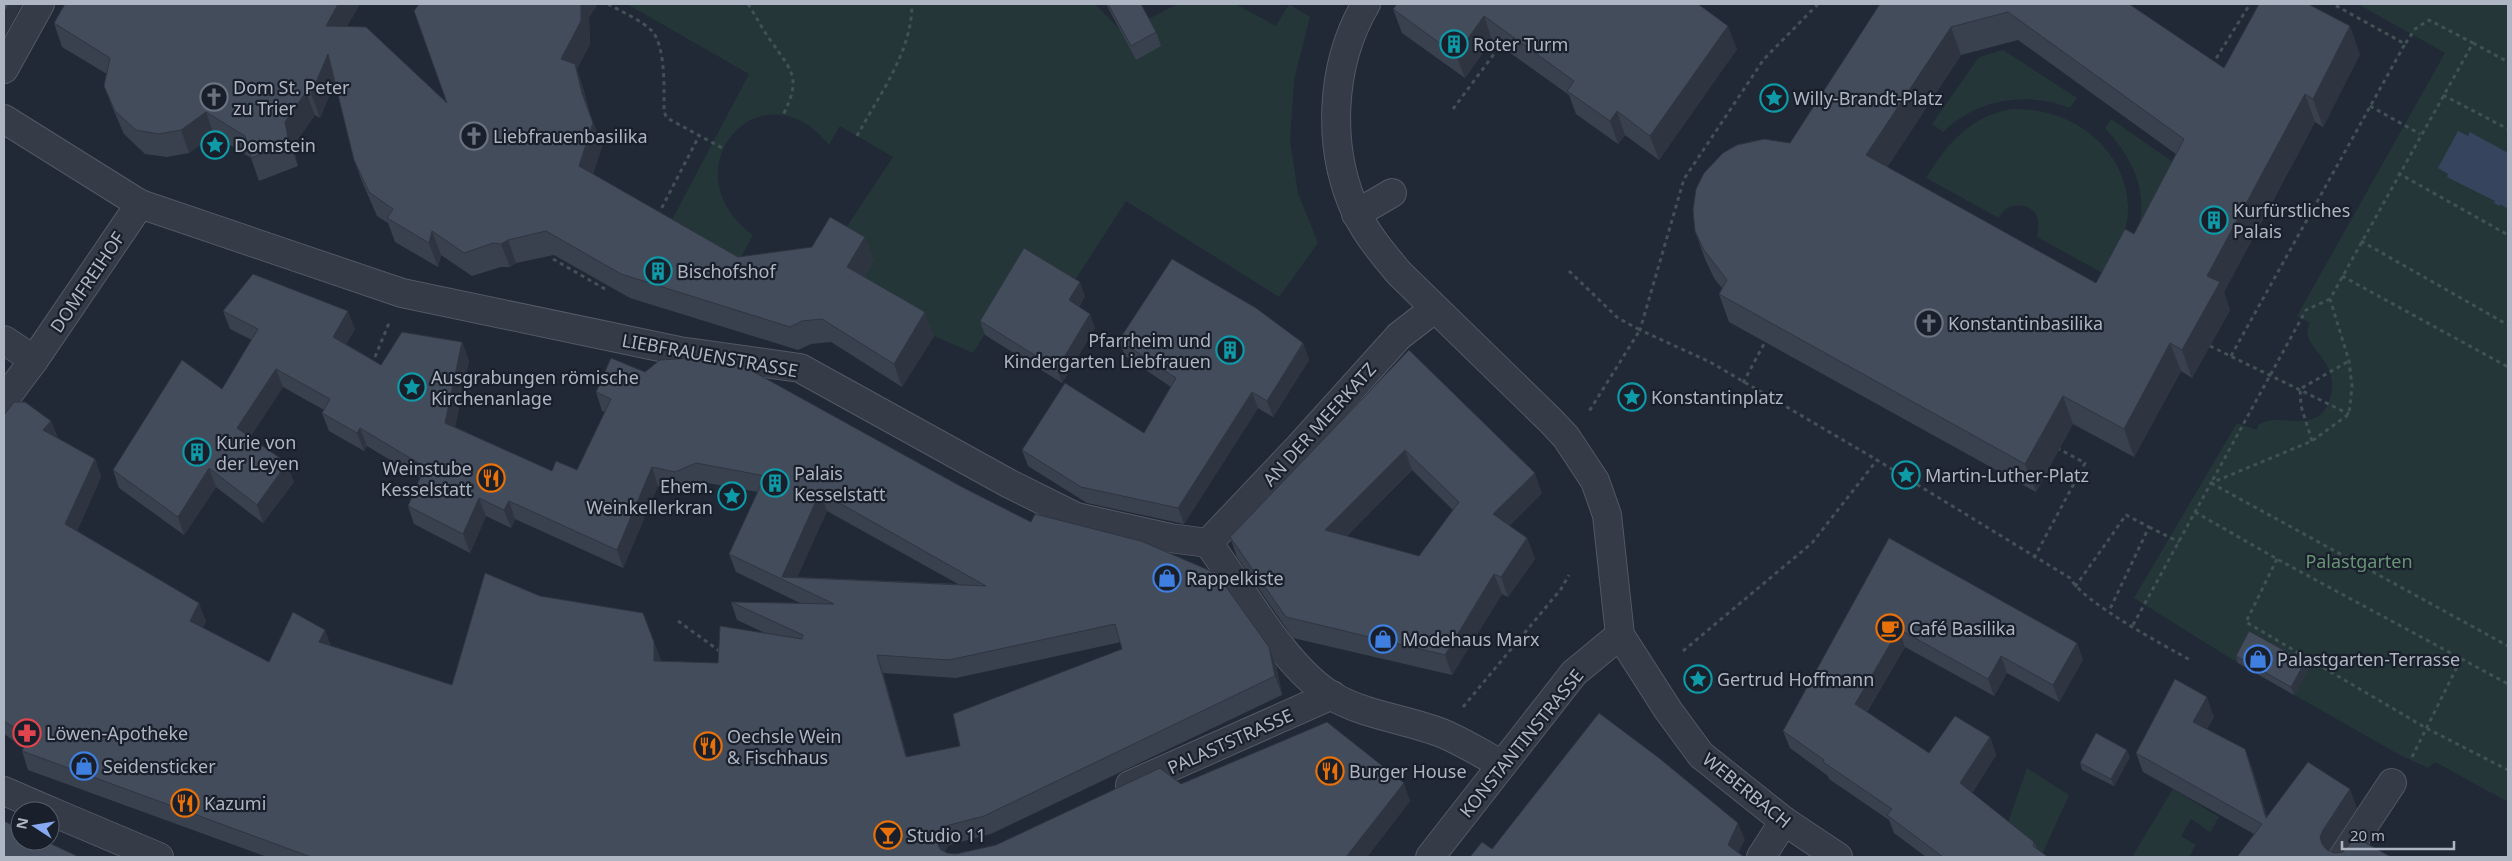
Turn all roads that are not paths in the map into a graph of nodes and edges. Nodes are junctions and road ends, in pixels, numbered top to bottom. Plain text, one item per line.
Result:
1 (40, 4) edge
2 (1366, 4) edge
3 (4, 69) edge
4 (4, 119) edge
5 (1392, 193) dead end
6 (140, 204) junction
7 (1356, 214) junction
8 (1434, 309) junction
9 (4, 340) edge
10 (34, 360) junction
11 (4, 400) edge
12 (1208, 543) junction
13 (1620, 636) junction
14 (1332, 695) junction
15 (1501, 764) junction
16 (2392, 783) dead end
17 (4, 791) edge
18 (1110, 794) edge
19 (27, 801) edge
20 (60, 815) edge
21 (1784, 821) junction
22 (159, 857) edge
23 (1430, 857) edge
24 (1761, 857) edge
25 (1838, 857) edge
26 (2343, 857) edge

1 - 3 street
2 - 7 street
4 - 6 street
5 - 7 street
6 - 10 street, DOMFREIHOF
6 - 12 street, LIEBFRAUENSTRASSE
7 - 8 street
8 - 12 street, AN DER MEERKATZ
8 - 13 street
9 - 10 street
10 - 11 street, DOMFREIHOF
12 - 14 street
13 - 15 street, KONSTANTINSTRASSE
13 - 21 street, WEBERBACH
14 - 15 street
14 - 18 street, PALASTSTRASSE
15 - 23 street, KONSTANTINSTRASSE
16 - 26 street
17 - 19 street
20 - 22 street
21 - 24 street
21 - 25 street, WEBERBACH

